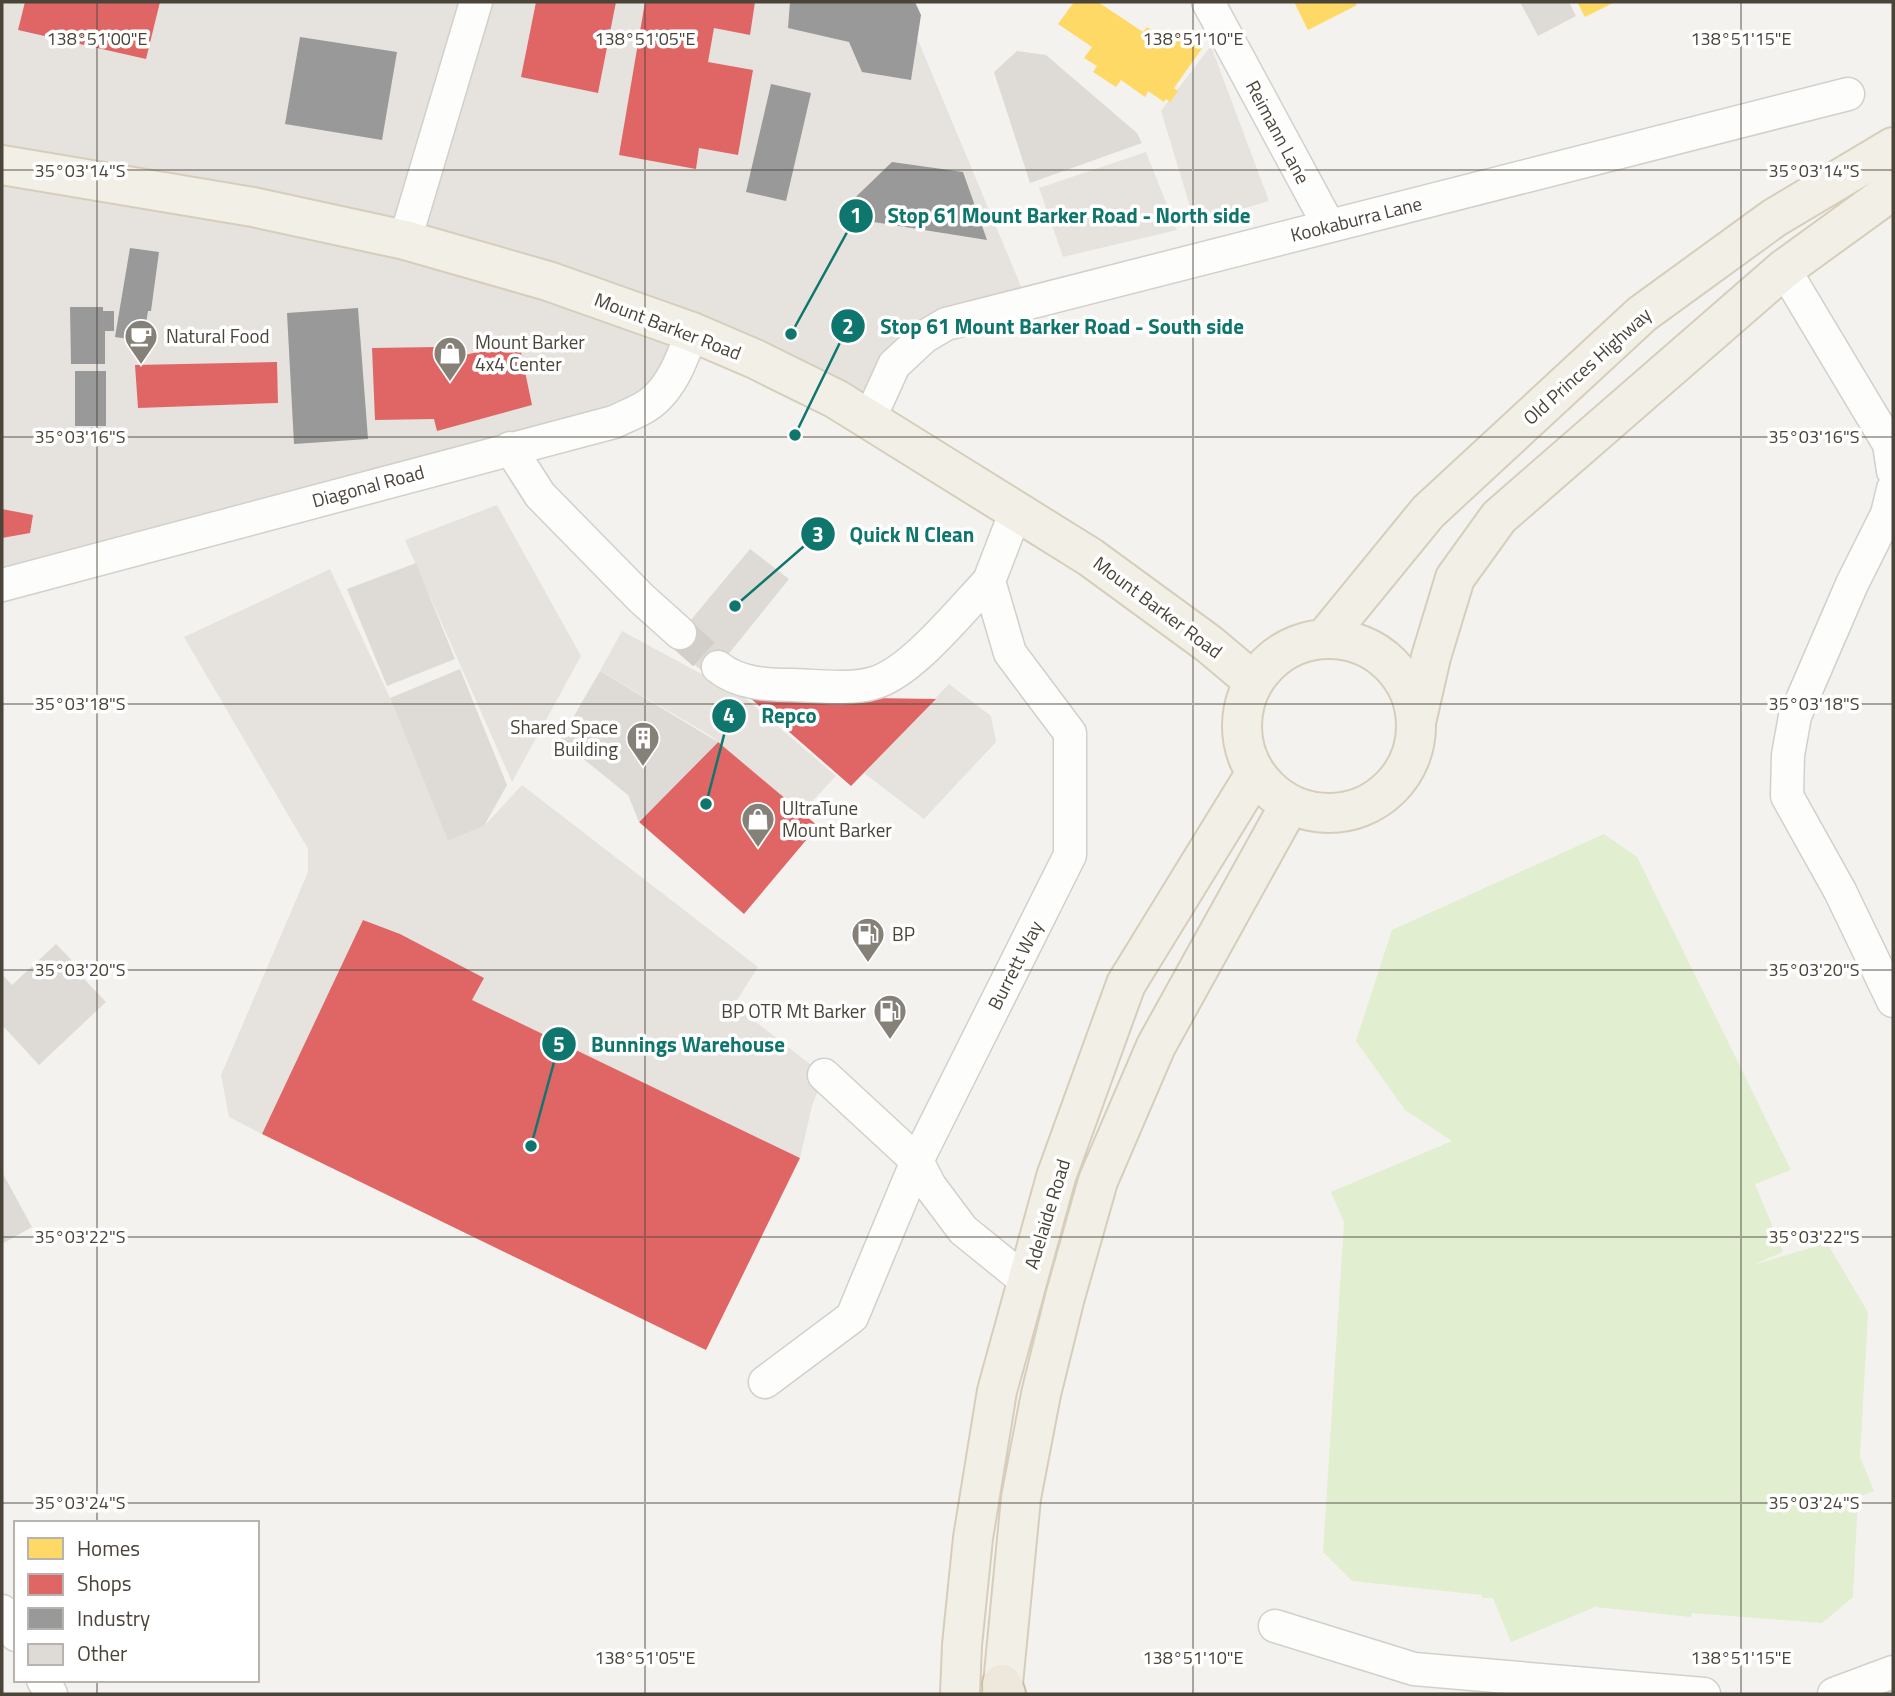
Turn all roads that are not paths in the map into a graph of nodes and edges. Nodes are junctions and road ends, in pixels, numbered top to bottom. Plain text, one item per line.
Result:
1 (476, 2) edge
2 (1208, 2) edge
3 (1847, 94) dead end
4 (1893, 147) edge
5 (2, 165) edge
6 (1893, 190) edge
7 (1329, 226) junction
8 (405, 240) junction
9 (1784, 269) junction
10 (692, 332) junction
11 (869, 420) junction
12 (510, 448) junction
13 (1893, 471) edge
14 (1893, 489) edge
15 (1016, 511) junction
16 (989, 581) junction
17 (2, 585) edge
18 (680, 633) tunnel mouth
19 (1325, 638) junction
20 (718, 667) tunnel mouth
21 (1253, 681) junction
22 (1417, 718) junction
23 (1255, 774) junction
24 (1290, 804) junction
25 (1893, 1001) edge
26 (824, 1074) dead end
27 (917, 1161) junction
28 (1027, 1281) junction
29 (765, 1382) dead end
30 (2, 1611) edge
31 (1275, 1626) dead end
32 (14, 1632) edge
33 (1893, 1672) edge
34 (1003, 1691) edge
35 (960, 1694) edge
36 (1704, 1694) edge
37 (1834, 1694) edge

1 - 8 street
2 - 7 street, Reimann Lane
3 - 7 street, Kookaburra Lane
4 - 19 main road, Old Princes Highway
5 - 8 main road, Mount Barker Road
6 - 9 main road
7 - 11 street, Kookaburra Lane
8 - 10 main road, Mount Barker Road
9 - 13 street
9 - 22 main road
10 - 11 main road, Mount Barker Road
10 - 12 street, Diagonal Road
11 - 15 main road, Mount Barker Road
12 - 17 street, Diagonal Road
12 - 18 street
14 - 25 street
15 - 16 street
15 - 21 main road, Mount Barker Road
16 - 20 street
16 - 27 street, Burrett Way
19 - 21 main road
19 - 22 main road
21 - 23 main road
22 - 24 main road
23 - 24 main road
23 - 28 main road, Adelaide Road
24 - 34 main road, Adelaide Road
26 - 27 street
27 - 28 street
27 - 29 street, Burrett Way
28 - 35 main road, Adelaide Road
30 - 32 street
31 - 36 street
33 - 37 street

